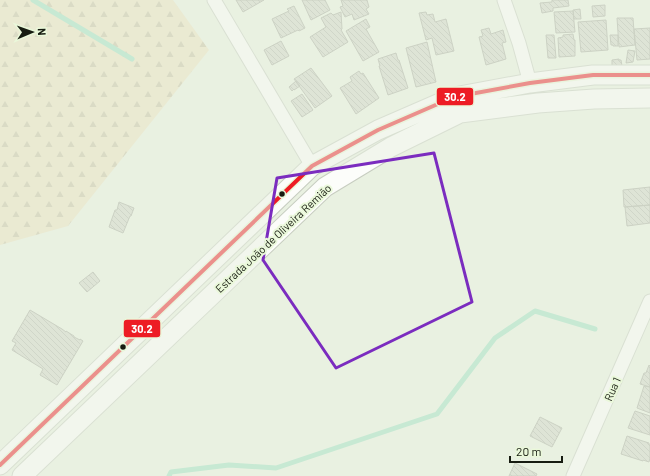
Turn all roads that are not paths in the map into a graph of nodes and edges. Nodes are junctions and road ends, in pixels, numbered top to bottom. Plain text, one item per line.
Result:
1 (214, 0) edge
2 (504, 0) edge
3 (650, 75) edge
4 (530, 83) junction
5 (650, 98) edge
6 (312, 166) junction
7 (650, 301) edge
8 (0, 465) edge
9 (22, 476) edge
10 (573, 476) edge

1 - 6 street
2 - 4 street
3 - 4 main road
4 - 6 main road
5 - 9 main road, Estrada João de Oliveira Remião
6 - 8 main road
7 - 10 street, Rua 1

